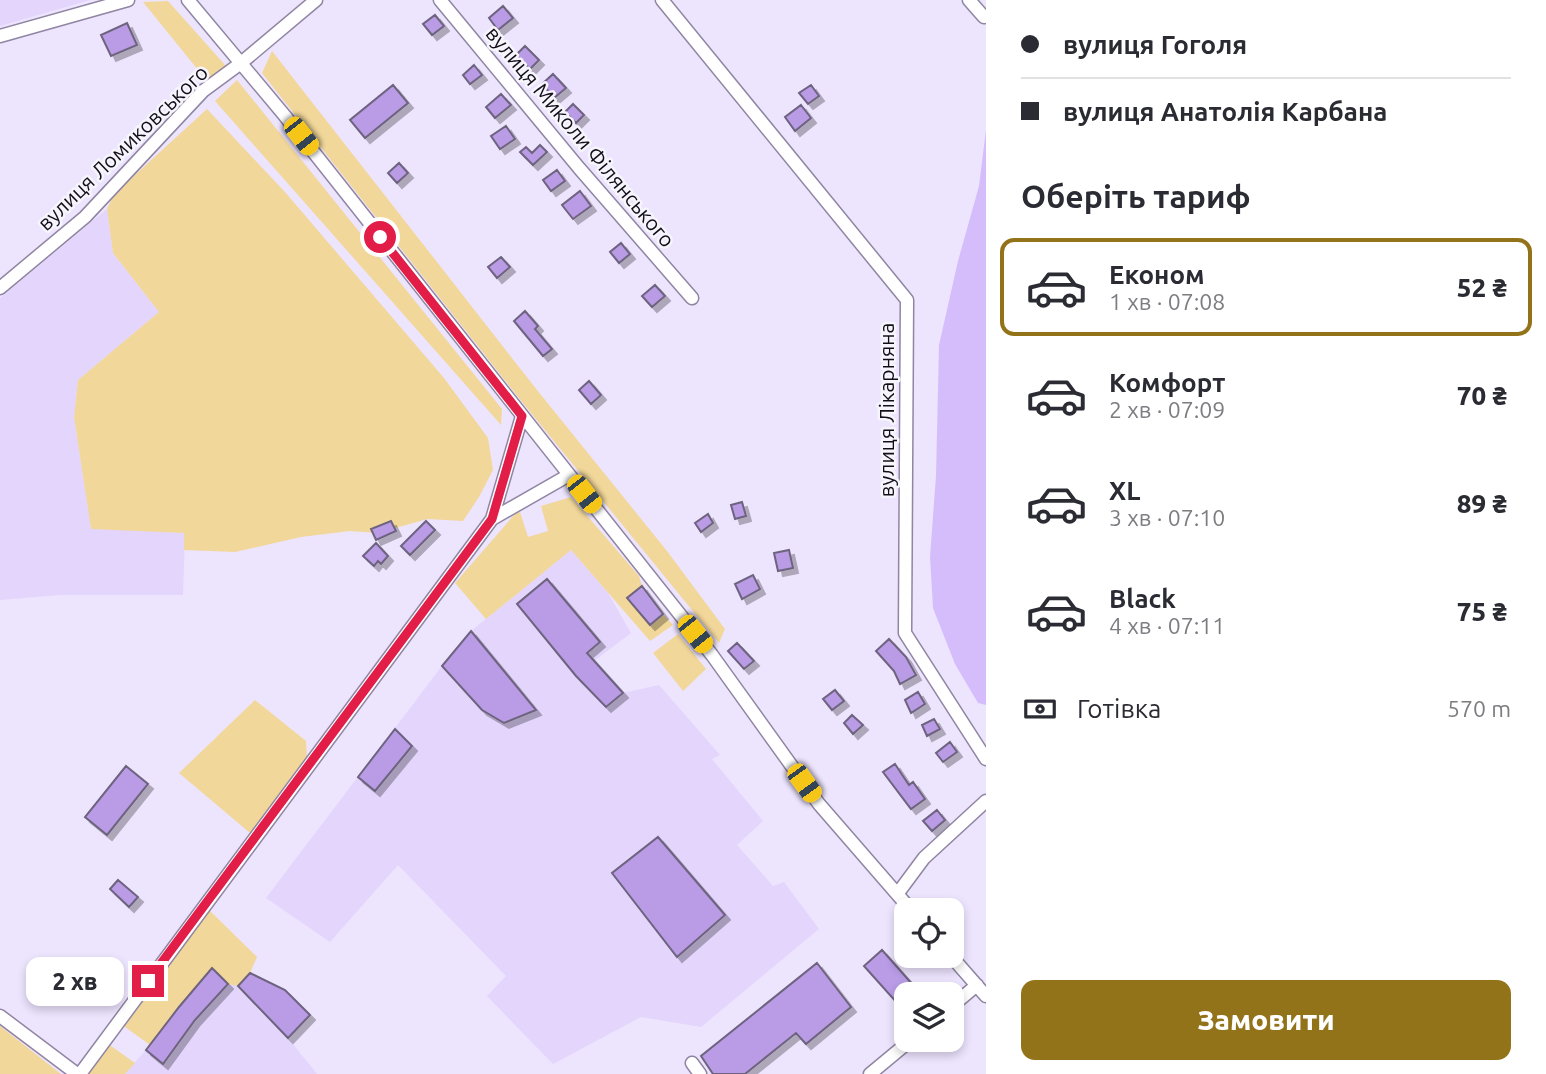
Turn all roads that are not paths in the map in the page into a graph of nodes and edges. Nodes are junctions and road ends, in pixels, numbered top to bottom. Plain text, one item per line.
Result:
1 (128, 0) edge
2 (188, 0) edge
3 (316, 0) edge
4 (440, 0) edge
5 (662, 0) edge
6 (969, 0) edge
7 (984, 17) dead end
8 (0, 36) edge
9 (241, 63) junction
10 (0, 288) edge
11 (691, 298) dead end
12 (522, 416) junction
13 (569, 475) junction
14 (492, 519) junction
15 (986, 759) edge
16 (986, 801) edge
17 (898, 893) junction
18 (902, 898) edge
19 (962, 968) edge
20 (977, 985) junction
21 (964, 996) edge
22 (986, 996) edge
23 (0, 1016) edge
24 (897, 1052) edge
25 (692, 1063) dead end
26 (79, 1074) edge
27 (700, 1074) edge
28 (870, 1074) edge

1 - 8 street
2 - 9 street
3 - 9 street, вулиця Ломиковського
4 - 11 street, вулиця Миколи Філянського
5 - 15 street, вулиця Лікарняна
6 - 7 street
9 - 10 street, вулиця Ломиковського
9 - 12 street
12 - 13 street
12 - 14 street
13 - 14 street
13 - 17 street
14 - 26 street
16 - 17 street
17 - 18 street
19 - 20 street
20 - 21 street
20 - 22 street
23 - 26 street
24 - 28 street
25 - 27 street

